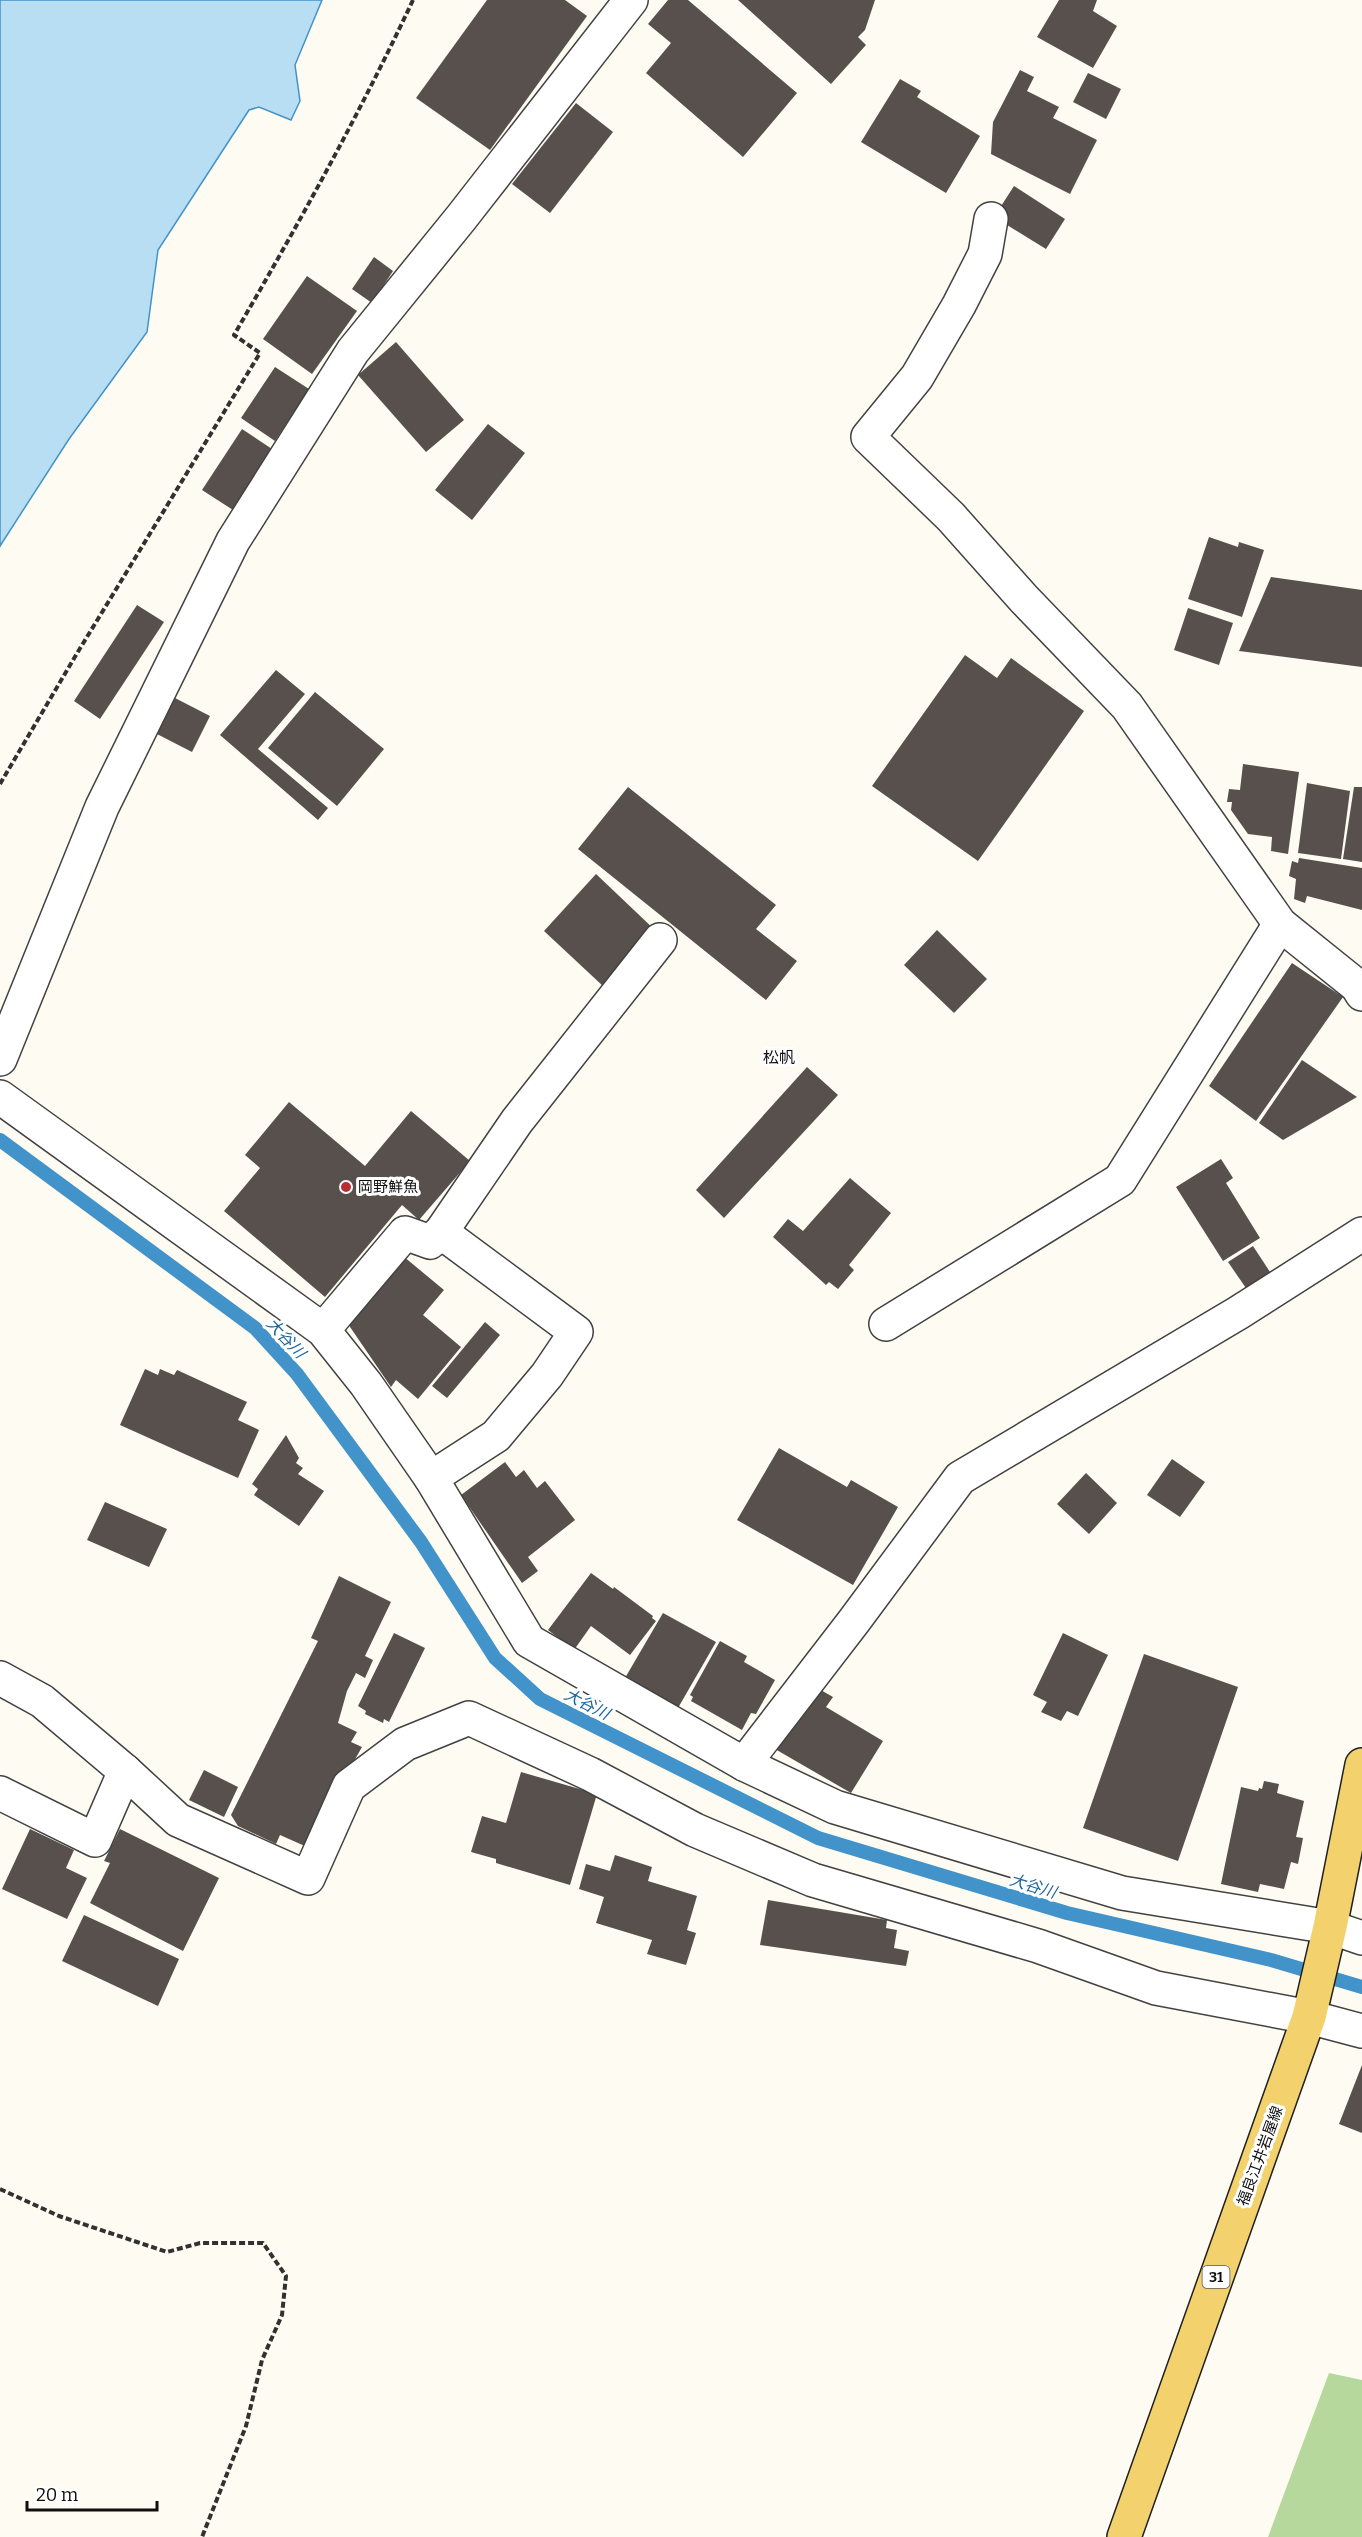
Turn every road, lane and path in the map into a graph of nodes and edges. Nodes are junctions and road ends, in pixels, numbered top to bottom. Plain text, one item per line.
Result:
1 (413, 0) edge
2 (631, 0) edge
3 (991, 219) dead end
4 (0, 784) edge
5 (1280, 924) junction
6 (660, 940) dead end
7 (1362, 994) edge
8 (0, 1059) edge
9 (0, 1097) edge
10 (441, 1232) junction
11 (1362, 1234) edge
12 (886, 1324) dead end
13 (323, 1330) junction
14 (430, 1478) junction
15 (0, 1678) edge
16 (744, 1764) junction
17 (1362, 1765) edge
18 (125, 1771) junction
19 (0, 1793) edge
20 (1330, 1927) junction
21 (1362, 1938) edge
22 (1309, 2017) junction
23 (1362, 2031) edge
24 (0, 2189) edge
25 (202, 2537) edge
26 (1124, 2537) edge

1 - 4 path
2 - 8 street
3 - 5 street
5 - 7 street
5 - 12 street
6 - 10 street
9 - 13 street
10 - 13 street
10 - 14 street
11 - 16 street
13 - 14 street
14 - 16 street
15 - 18 street
16 - 20 street
17 - 20 main road, 福良江井岩屋線 / 31
18 - 19 street
18 - 22 street
20 - 21 street
20 - 22 main road, 福良江井岩屋線 / 31
22 - 23 street
22 - 26 main road, 福良江井岩屋線 / 31
24 - 25 path

